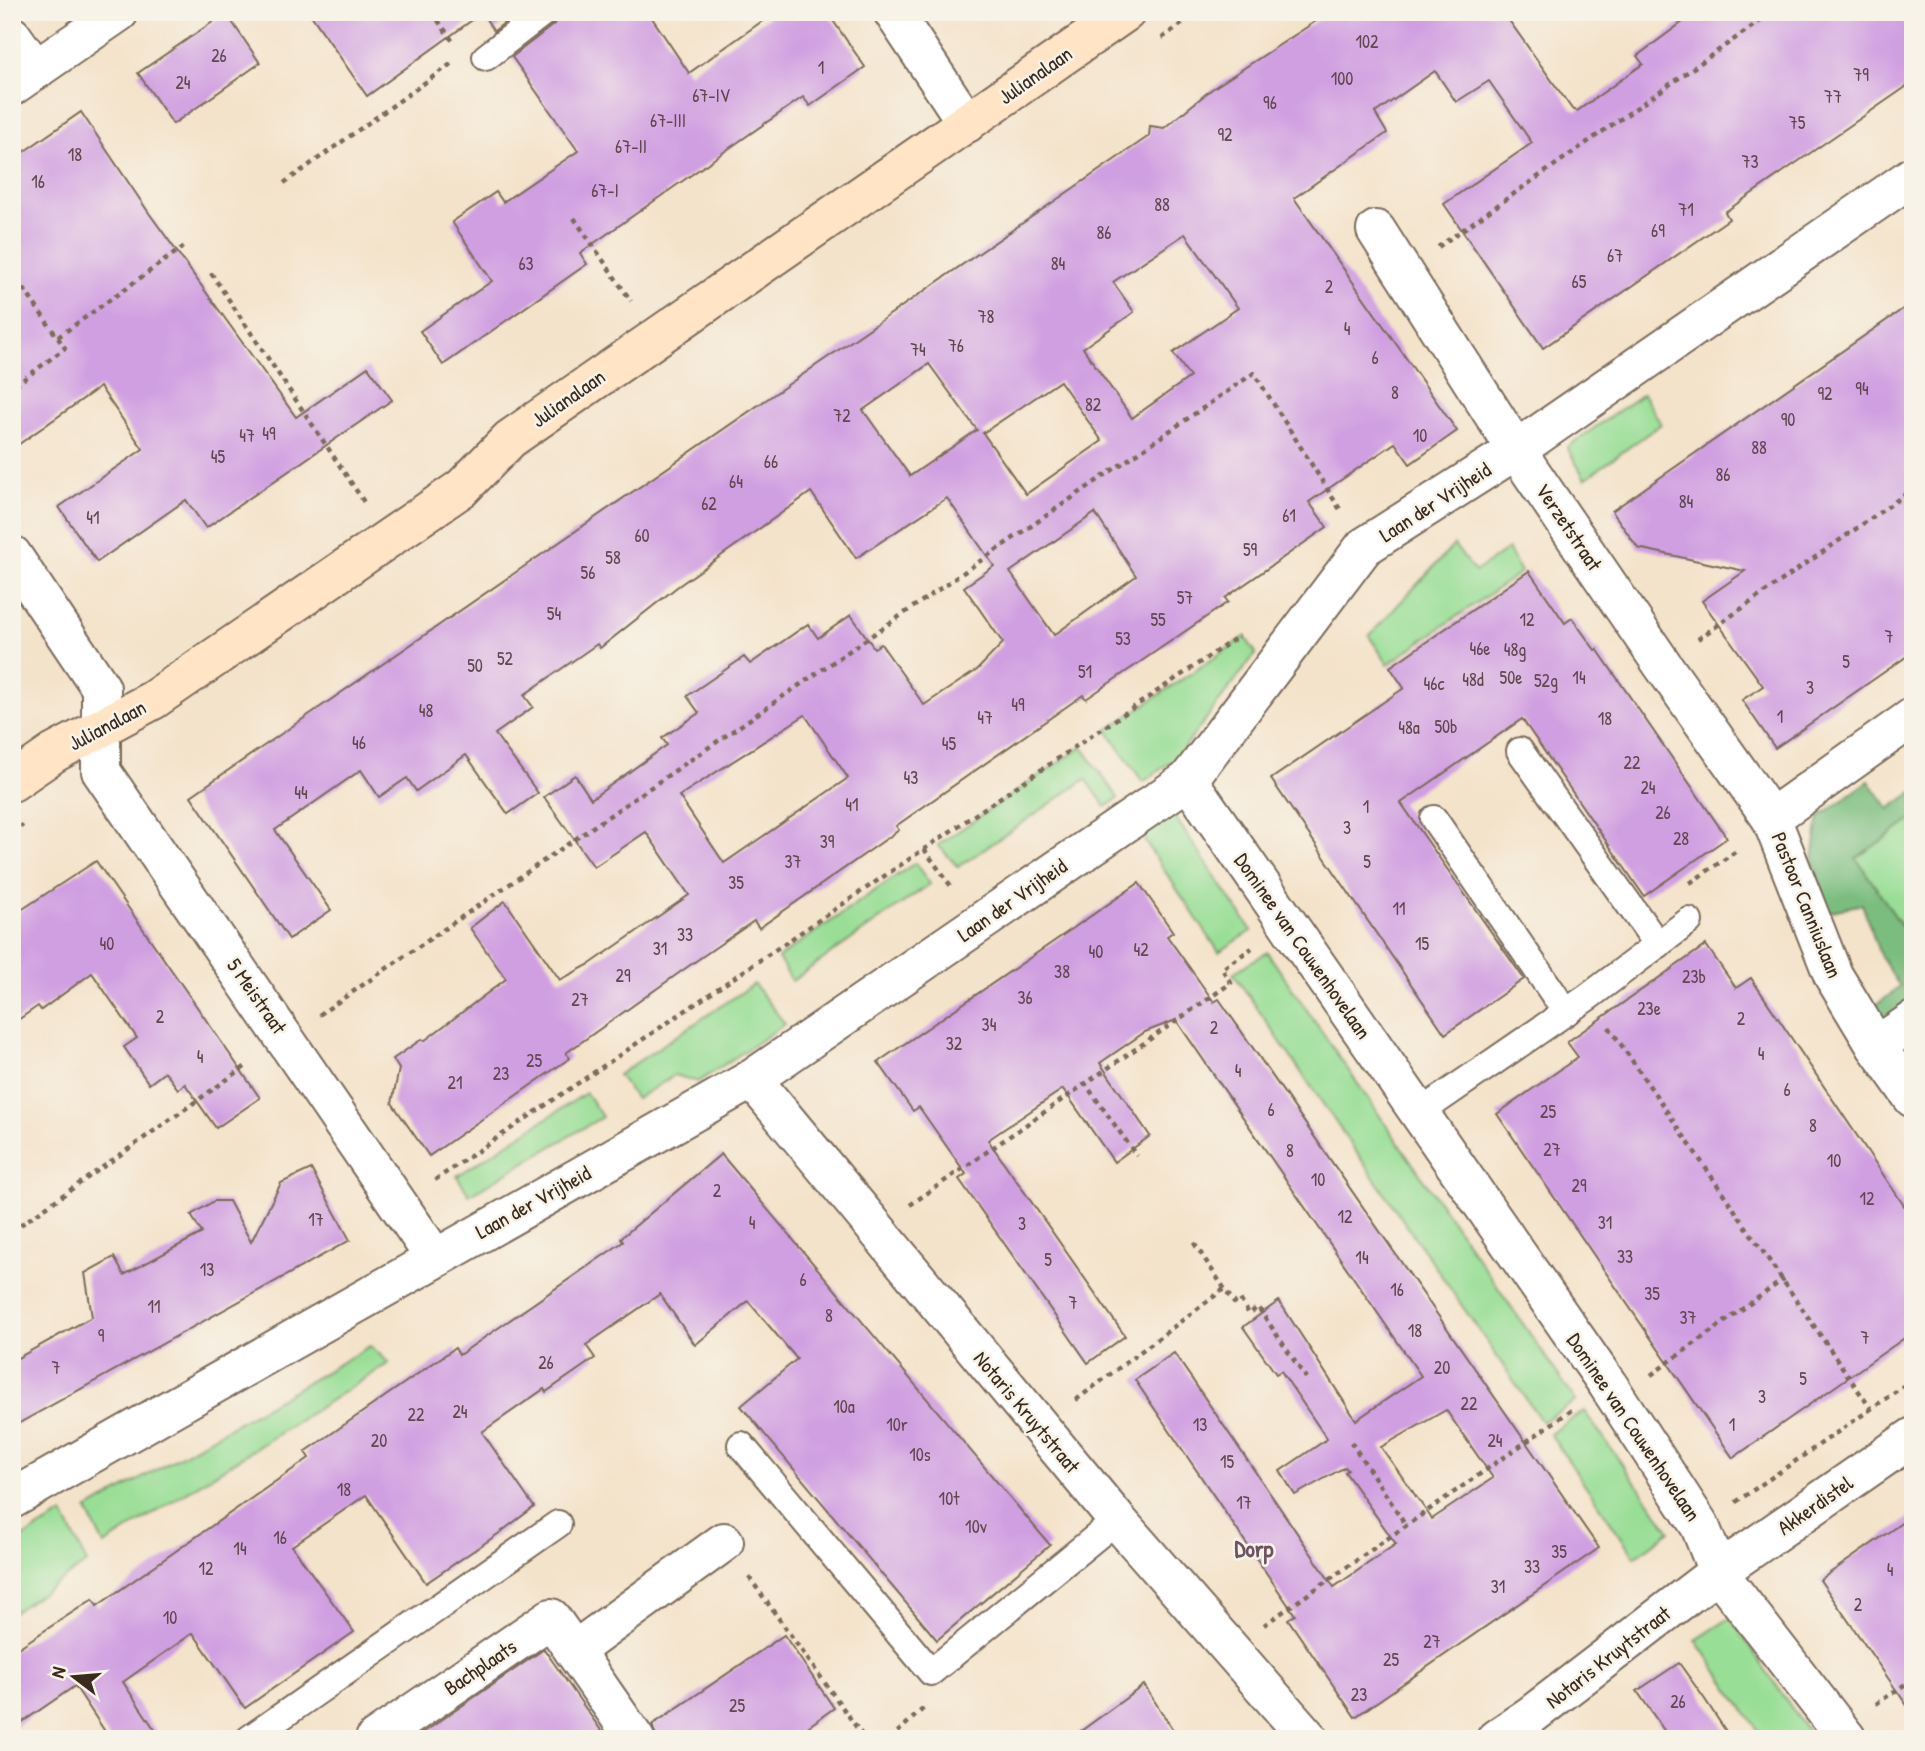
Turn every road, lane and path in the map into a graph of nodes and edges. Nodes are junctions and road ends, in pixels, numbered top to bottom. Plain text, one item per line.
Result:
1 (119, 12) edge
2 (432, 12) edge
3 (544, 12) edge
4 (893, 12) edge
5 (1126, 12) edge
6 (1773, 12) edge
7 (12, 36) edge
8 (455, 45) dead end
9 (474, 56) joint
10 (24, 78) edge
11 (967, 122) junction
12 (1913, 176) edge
13 (284, 183) dead end
14 (574, 218) dead end
15 (1376, 230) dead end
16 (186, 245) dead end
17 (12, 272) edge
18 (211, 272) dead end
19 (1403, 272) junction
20 (634, 306) dead end
21 (58, 337) junction
22 (12, 388) edge
23 (1516, 450) junction
24 (1913, 489) edge
25 (366, 505) dead end
26 (1364, 547) junction
27 (12, 555) edge
28 (1305, 624) junction
29 (1662, 664) junction
30 (1913, 717) edge
31 (101, 728) junction
32 (1520, 751) dead end
33 (1188, 780) junction
34 (12, 782) edge
35 (1771, 818) junction
36 (1434, 819) dead end
37 (1639, 918) junction
38 (1689, 921) dead end
39 (1286, 923) junction
40 (1658, 945) junction
41 (1588, 997) junction
42 (1566, 1012) junction
43 (1913, 1021) edge
44 (286, 1038) junction
45 (1876, 1046) junction
46 (752, 1079) junction
47 (1084, 1082) junction
48 (1913, 1098) edge
49 (1419, 1113) junction
50 (1137, 1156) dead end
51 (400, 1204) junction
52 (876, 1229) junction
53 (12, 1231) edge
54 (1194, 1243) dead end
55 (435, 1258) junction
56 (1784, 1279) junction
57 (1224, 1289) junction
58 (1306, 1378) dead end
59 (1913, 1380) edge
60 (1612, 1392) junction
61 (1871, 1409) junction
62 (1040, 1428) junction
63 (1913, 1437) edge
64 (1351, 1441) dead end
65 (741, 1445) dead end
66 (12, 1499) edge
67 (1117, 1520) junction
68 (558, 1524) dead end
69 (1406, 1525) junction
70 (1700, 1526) junction
71 (724, 1542) joint
72 (1718, 1572) junction
73 (1231, 1648) junction
74 (574, 1651) junction
75 (248, 1739) edge
76 (375, 1739) edge
77 (635, 1739) edge
78 (864, 1739) edge
79 (1309, 1739) edge
80 (1496, 1739) edge
81 (1847, 1739) edge

1 - 10 street
2 - 8 path
3 - 9 lane
4 - 11 street
5 - 11 street, Julianalaan
6 - 19 path
7 - 10 street
9 - 13 path
11 - 31 street, Julianalaan
12 - 23 street, Laan der Vrijheid
14 - 20 path
15 - 19 street, Verzetstraat
16 - 21 path
17 - 21 path
18 - 25 path
19 - 23 street, Verzetstraat
21 - 22 path
23 - 26 street, Laan der Vrijheid
23 - 29 street, Verzetstraat
24 - 29 path
26 - 28 street, Laan der Vrijheid
26 - 44 path
27 - 31 street, 5 Meistraat
28 - 33 street, Laan der Vrijheid
28 - 51 path
29 - 35 street, Verzetstraat
30 - 35 street
31 - 34 street, Julianalaan
31 - 44 street, 5 Meistraat
32 - 37 lane
33 - 39 street, Dominee van Couwenhovelaan
33 - 46 street, Laan der Vrijheid
35 - 37 path
35 - 45 street, Pastoor Canniuslaan
36 - 42 lane
37 - 40 lane
38 - 40 lane
39 - 47 path
39 - 49 street, Dominee van Couwenhovelaan
40 - 41 lane
41 - 42 lane
41 - 56 path
42 - 49 lane
43 - 45 street
44 - 51 street, 5 Meistraat
44 - 53 path
45 - 48 street, Pastoor Canniuslaan
46 - 52 street, Notaris Kruytstraat
46 - 55 street, Laan der Vrijheid
47 - 50 path
47 - 52 path
49 - 60 street, Dominee van Couwenhovelaan
51 - 55 street, 5 Meistraat
52 - 62 street, Notaris Kruytstraat
54 - 57 path
55 - 66 street, Laan der Vrijheid
56 - 60 path
56 - 61 path
57 - 58 path
57 - 62 path
59 - 61 path
60 - 69 path
60 - 70 street, Dominee van Couwenhovelaan
61 - 70 path
62 - 67 street, Notaris Kruytstraat
63 - 72 street, Akkerdistel
64 - 69 path
65 - 67 lane
67 - 73 street, Notaris Kruytstraat
68 - 75 lane
69 - 73 path
70 - 72 street, Dominee van Couwenhovelaan
71 - 74 street
71 - 78 path
72 - 80 street, Notaris Kruytstraat
72 - 81 street, Dominee van Couwenhovelaan
73 - 79 street, Notaris Kruytstraat
74 - 76 street, Bachplaats
74 - 77 street, Bachplaats

